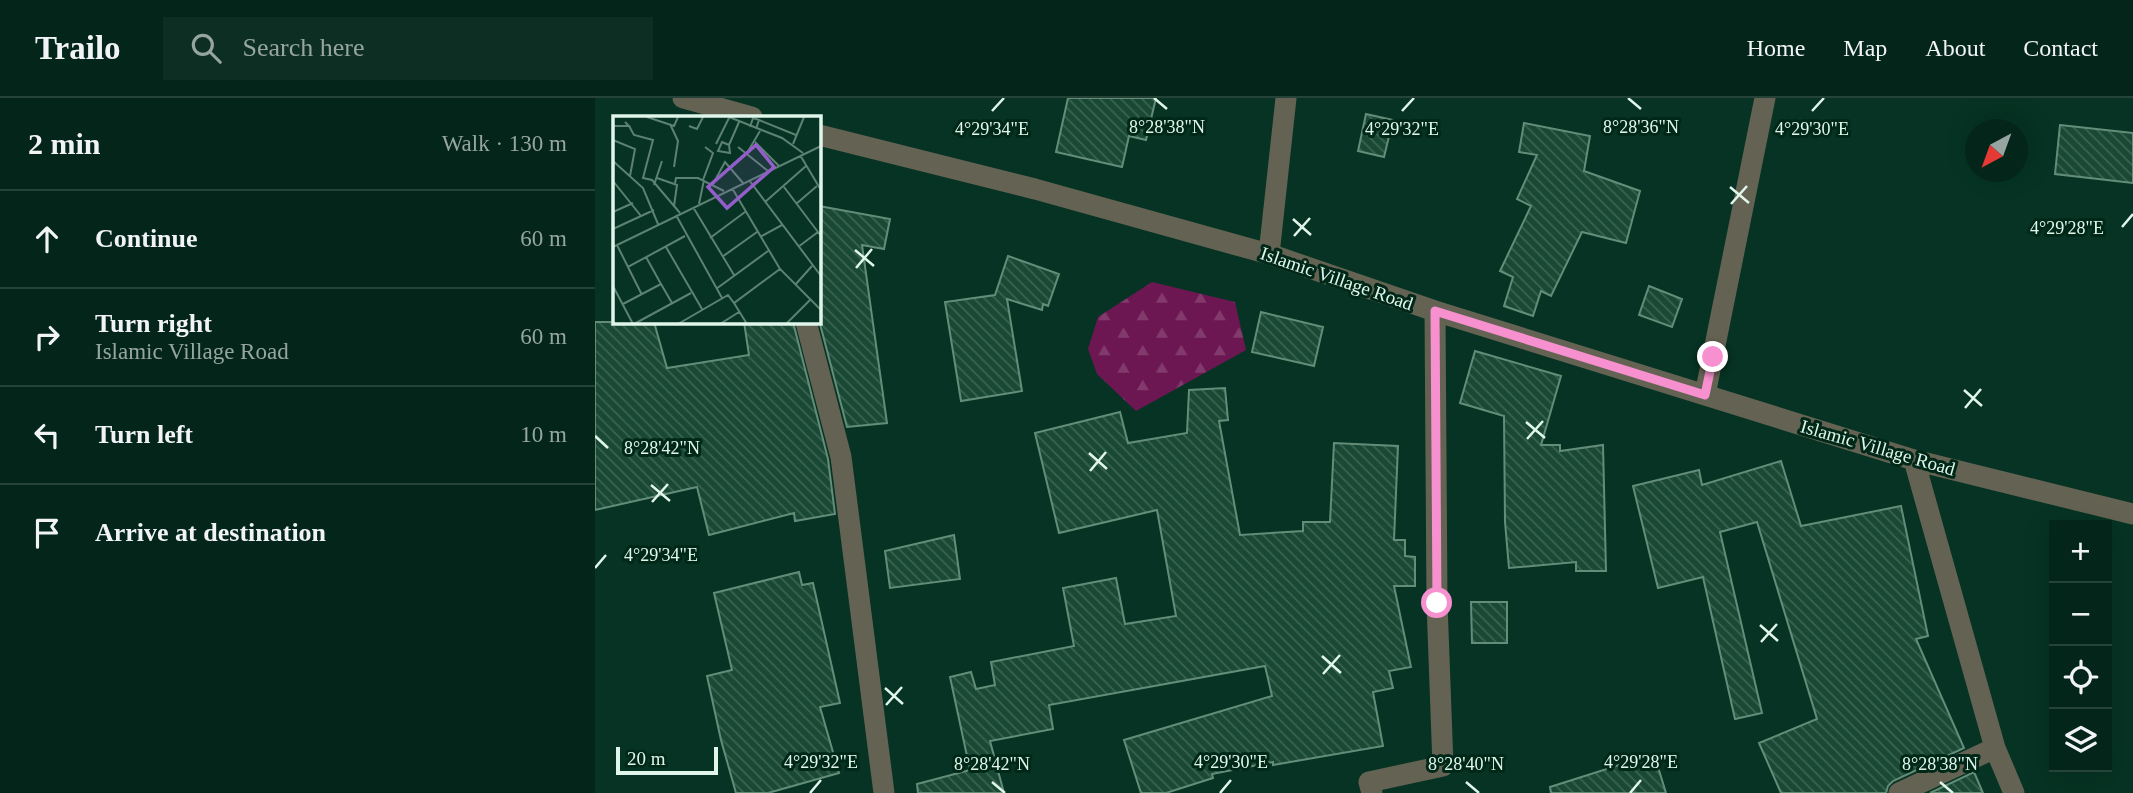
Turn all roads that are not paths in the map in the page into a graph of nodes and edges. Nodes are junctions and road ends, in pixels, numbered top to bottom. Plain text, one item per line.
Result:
1 (683, 98) edge
2 (1286, 98) edge
3 (1765, 98) edge
4 (748, 116) edge
5 (821, 136) edge
6 (1269, 254) junction
7 (1435, 311) junction
8 (807, 324) edge
9 (1705, 395) junction
10 (1914, 460) junction
11 (2133, 514) edge
12 (1995, 748) junction
13 (880, 792) edge
14 (1372, 793) edge
15 (1899, 793) edge
16 (2014, 793) edge

1 - 4 street
2 - 6 street
3 - 9 street
5 - 6 street, Islamic Village Road
6 - 7 street, Islamic Village Road
7 - 9 street, Islamic Village Road
7 - 14 street
8 - 13 street
9 - 10 street, Islamic Village Road
10 - 11 street, Islamic Village Road
10 - 12 street
12 - 15 street
12 - 16 street

